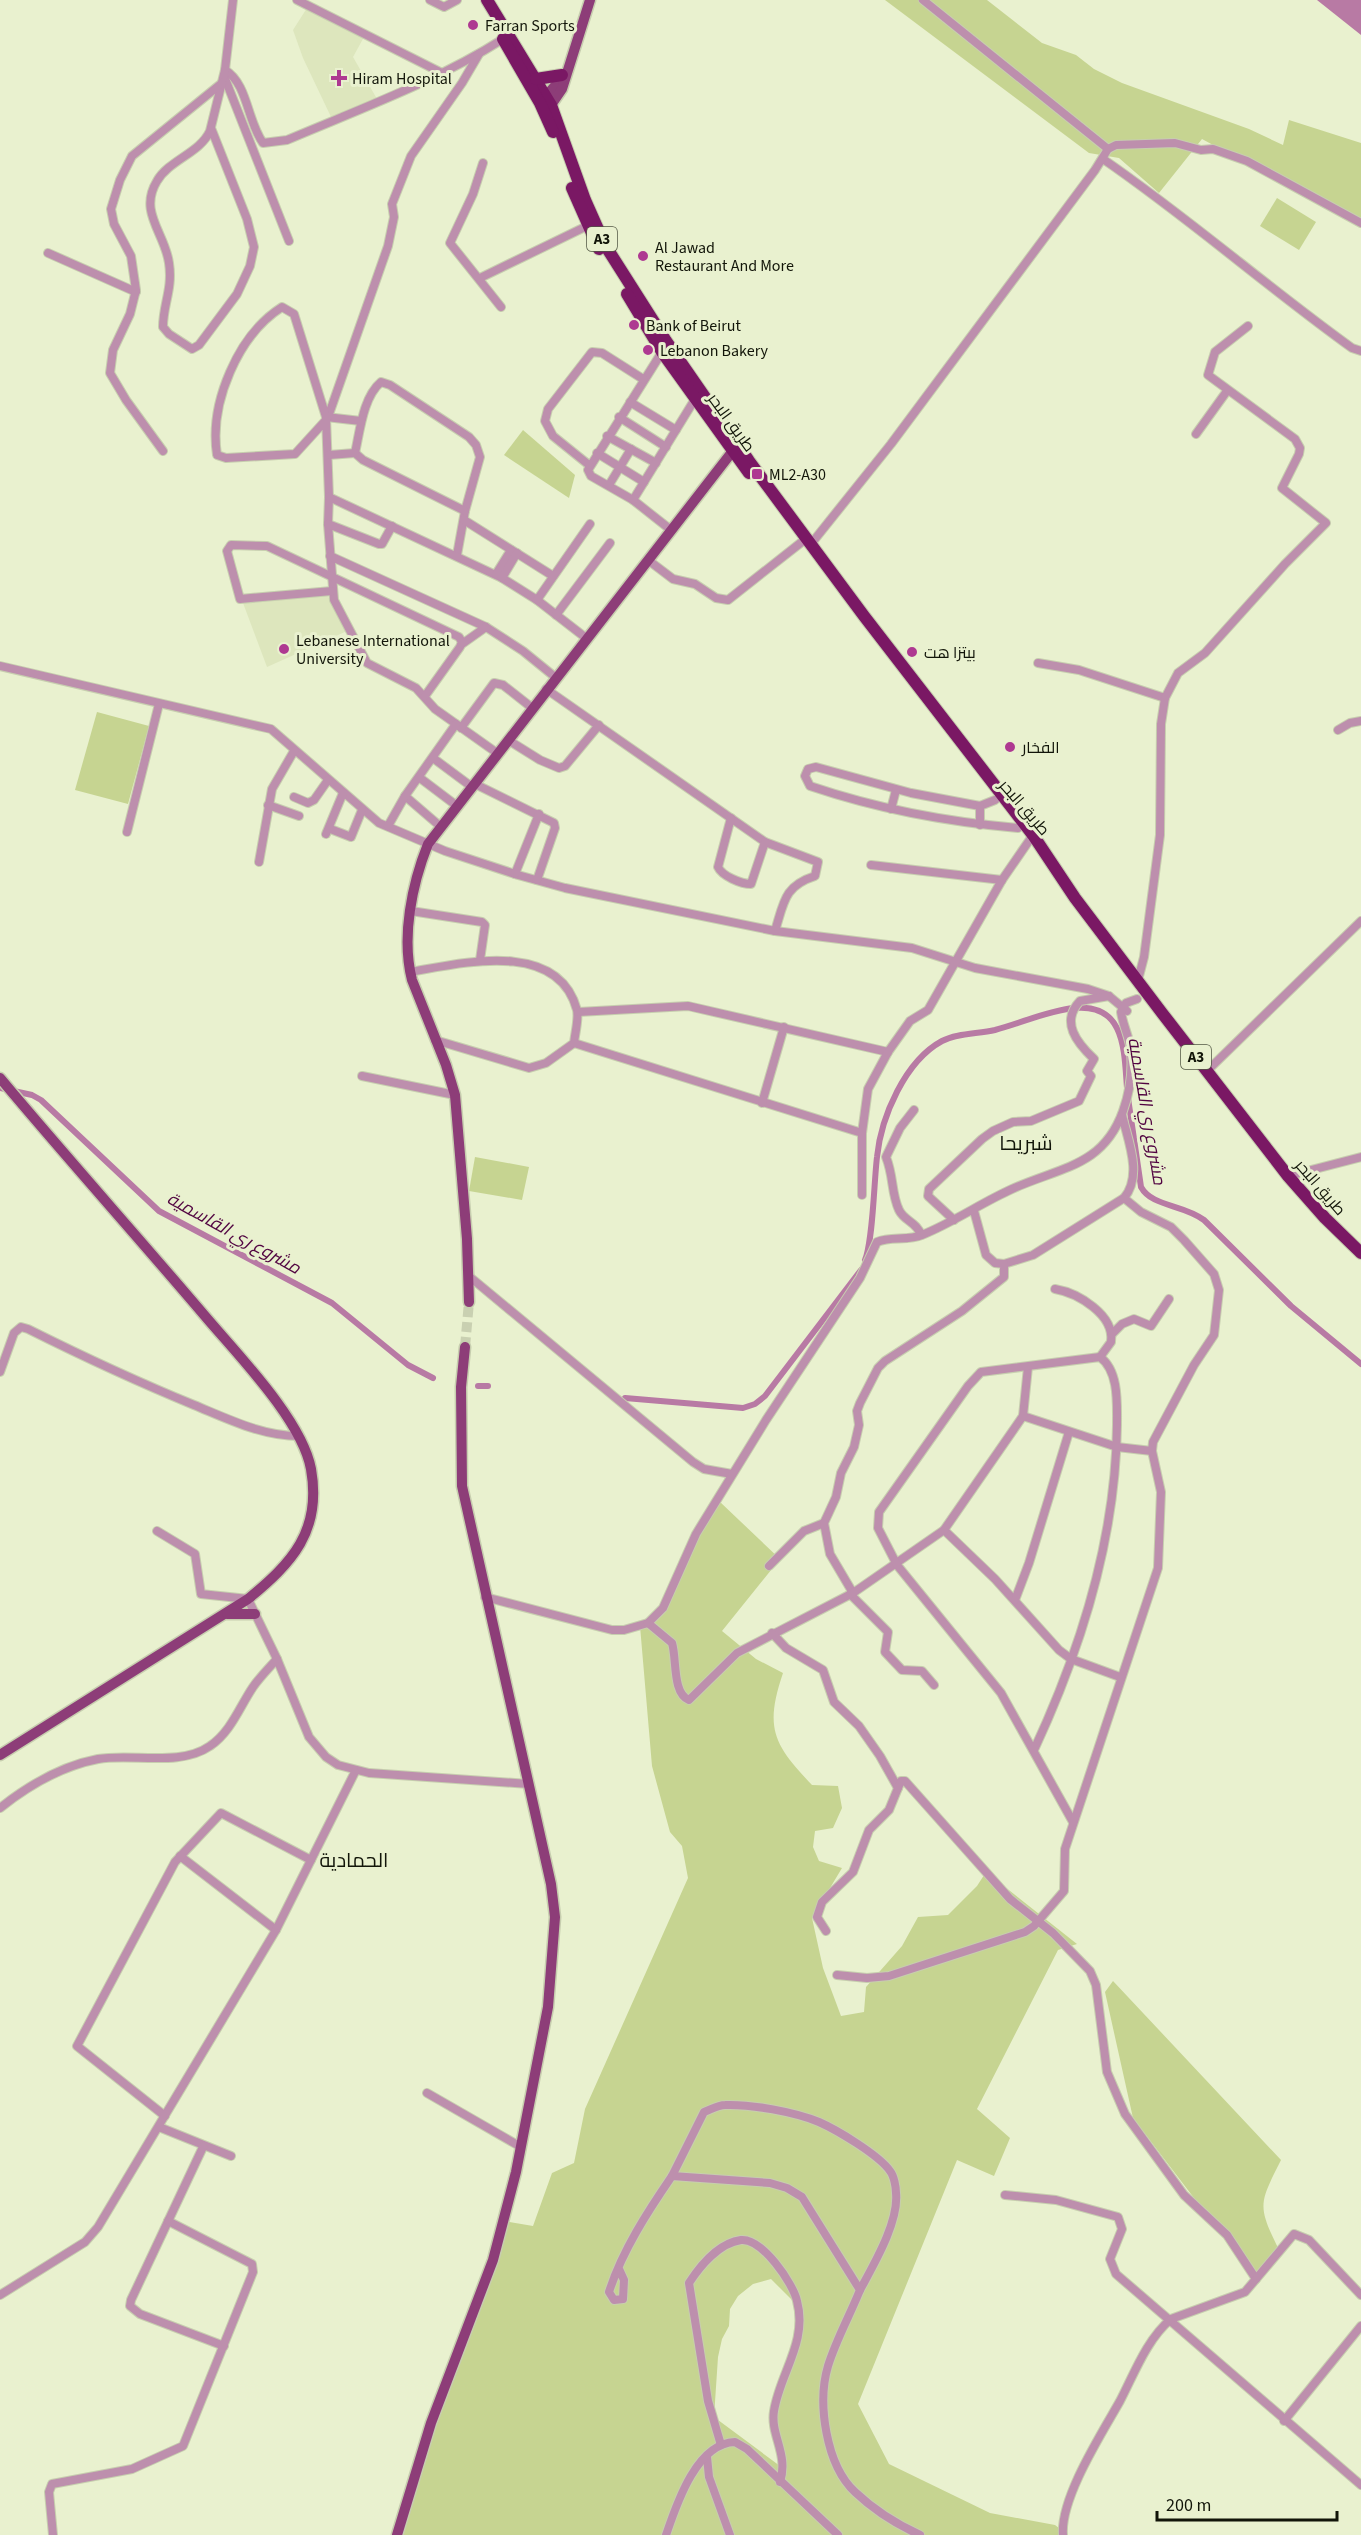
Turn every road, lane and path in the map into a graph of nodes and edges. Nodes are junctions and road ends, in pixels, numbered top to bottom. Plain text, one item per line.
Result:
1 (233, 0) edge
2 (297, 0) edge
3 (430, 0) edge
4 (458, 0) edge
5 (478, 0) edge
6 (487, 0) edge
7 (590, 0) edge
8 (922, 0) edge
9 (503, 39) junction
10 (479, 54) junction
11 (440, 72) junction
12 (564, 74) junction
13 (224, 76) junction
14 (536, 79) junction
15 (546, 104) junction
16 (211, 129) junction
17 (1108, 149) junction
18 (1103, 159) junction
19 (483, 163) dead end
20 (1361, 224) edge
21 (587, 226) junction
22 (289, 241) dead end
23 (48, 253) dead end
24 (480, 278) junction
25 (136, 292) junction
26 (501, 307) dead end
27 (1248, 326) dead end
28 (1361, 351) edge
29 (662, 352) junction
30 (643, 379) junction
31 (1227, 391) junction
32 (695, 399) junction
33 (630, 402) junction
34 (619, 417) junction
35 (326, 418) junction
36 (360, 421) junction
37 (676, 430) junction
38 (1196, 434) dead end
39 (607, 436) junction
40 (666, 447) junction
41 (631, 449) junction
42 (736, 449) junction
43 (163, 451) dead end
44 (355, 453) junction
45 (597, 453) junction
46 (329, 455) junction
47 (656, 463) junction
48 (590, 465) junction
49 (619, 467) junction
50 (644, 482) junction
51 (609, 485) junction
52 (329, 497) junction
53 (633, 500) junction
54 (464, 515) junction
55 (328, 524) junction
56 (590, 524) dead end
57 (392, 526) junction
58 (671, 530) junction
59 (807, 542) junction
60 (610, 543) dead end
61 (514, 551) junction
62 (457, 555) junction
63 (330, 556) junction
64 (648, 561) junction
65 (499, 576) junction
66 (552, 576) junction
67 (333, 579) junction
68 (332, 591) junction
69 (537, 600) junction
70 (556, 615) junction
71 (486, 627) junction
72 (586, 638) junction
73 (462, 644) junction
74 (1038, 663) dead end
75 (0, 666) edge
76 (555, 677) junction
77 (546, 689) junction
78 (425, 696) junction
79 (1166, 698) junction
80 (159, 704) junction
81 (531, 707) junction
82 (1361, 721) edge
83 (599, 725) junction
84 (458, 726) junction
85 (1338, 730) dead end
86 (508, 740) junction
87 (294, 751) junction
88 (497, 753) junction
89 (433, 758) junction
90 (420, 778) junction
91 (328, 780) junction
92 (473, 786) junction
93 (896, 790) junction
94 (343, 793) junction
95 (405, 796) junction
96 (294, 797) dead end
97 (1001, 804) junction
98 (268, 805) junction
99 (457, 806) junction
100 (980, 806) junction
101 (891, 809) junction
102 (362, 810) junction
103 (539, 814) junction
104 (298, 816) dead end
105 (731, 818) junction
106 (980, 825) junction
107 (388, 826) junction
108 (441, 827) junction
109 (1018, 828) junction
110 (127, 832) dead end
111 (1031, 838) junction
112 (765, 842) junction
113 (428, 844) junction
114 (259, 862) dead end
115 (871, 865) dead end
116 (515, 874) junction
117 (537, 880) junction
118 (1002, 880) junction
119 (411, 911) junction
120 (1361, 921) edge
121 (775, 931) junction
122 (480, 960) junction
123 (955, 961) junction
124 (410, 972) junction
125 (1138, 980) junction
126 (1142, 995) junction
127 (1109, 996) junction
128 (1125, 1009) junction
129 (578, 1012) junction
130 (784, 1027) junction
131 (435, 1040) junction
132 (574, 1042) junction
133 (888, 1052) junction
134 (1207, 1071) junction
135 (362, 1076) dead end
136 (0, 1078) edge
137 (455, 1095) junction
138 (762, 1103) junction
139 (914, 1110) dead end
140 (1122, 1115) junction
141 (862, 1133) junction
142 (1361, 1156) edge
143 (1288, 1176) junction
144 (862, 1195) dead end
145 (1124, 1198) junction
146 (974, 1210) junction
147 (954, 1220) junction
148 (921, 1235) junction
149 (1361, 1253) edge
150 (1004, 1264) junction
151 (470, 1277) junction
152 (1055, 1289) dead end
153 (1169, 1299) dead end
154 (469, 1302) tunnel mouth
155 (1112, 1334) junction
156 (465, 1347) tunnel mouth
157 (1100, 1357) junction
158 (1028, 1367) junction
159 (0, 1372) edge
160 (1023, 1416) junction
161 (1069, 1432) junction
162 (299, 1436) junction
163 (1117, 1447) junction
164 (1152, 1451) junction
165 (732, 1474) junction
166 (824, 1524) junction
167 (944, 1530) junction
168 (157, 1531) dead end
169 (897, 1565) junction
170 (769, 1566) dead end
171 (852, 1593) junction
172 (485, 1598) junction
173 (248, 1599) junction
174 (1015, 1600) junction
175 (223, 1614) junction
176 (255, 1614) junction
177 (648, 1623) junction
178 (772, 1633) junction
179 (277, 1659) junction
180 (1071, 1659) junction
181 (1120, 1677) junction
182 (934, 1685) dead end
183 (1034, 1750) junction
184 (0, 1755) edge
185 (355, 1772) junction
186 (529, 1784) junction
187 (898, 1788) junction
188 (0, 1808) edge
189 (1073, 1822) junction
190 (180, 1856) junction
191 (311, 1860) junction
192 (1038, 1922) junction
193 (276, 1930) junction
194 (826, 1931) dead end
195 (837, 1975) dead end
196 (427, 2093) dead end
197 (165, 2116) junction
198 (159, 2127) junction
199 (203, 2146) junction
200 (521, 2147) junction
201 (231, 2156) dead end
202 (672, 2176) junction
203 (1005, 2195) dead end
204 (168, 2221) junction
205 (619, 2270) dead end
206 (1256, 2279) junction
207 (860, 2290) junction
208 (0, 2295) edge
209 (1361, 2295) edge
210 (1171, 2319) junction
211 (1361, 2326) edge
212 (224, 2346) junction
213 (1284, 2421) junction
214 (721, 2445) junction
215 (707, 2457) junction
216 (692, 2473) junction
217 (709, 2477) junction
218 (780, 2482) junction
219 (1361, 2485) edge
220 (54, 2535) edge
221 (397, 2535) edge
222 (666, 2535) edge
223 (730, 2535) edge
224 (838, 2535) edge
225 (920, 2535) edge
226 (1063, 2535) edge

1 - 13 street
2 - 11 street
3 - 4 street
5 - 9 highway, طريق البحر / A3
6 - 14 highway, طريق البحر / A3
7 - 12 main road
8 - 17 street
9 - 10 street
9 - 15 highway, طريق البحر / A3
10 - 11 street
10 - 35 street
11 - 13 street
12 - 14 highway
12 - 15 main road
13 - 16 street
13 - 22 street
13 - 25 street
14 - 15 highway, طريق البحر / A3
15 - 21 highway, طريق البحر / A3
15 - 42 highway, طريق البحر / A3
16 - 16 street
17 - 18 street
17 - 20 street
18 - 28 street
18 - 59 street
19 - 24 street
21 - 24 street
21 - 29 highway, طريق البحر / A3
23 - 25 street
24 - 26 street
25 - 43 street
27 - 31 street
29 - 30 street
29 - 32 highway, طريق البحر / A3
30 - 33 street
30 - 48 street
31 - 38 street
31 - 79 street
32 - 37 street
32 - 42 highway, طريق البحر / A3
33 - 34 street
33 - 37 street
34 - 39 street
34 - 40 street
35 - 35 street
35 - 36 street
35 - 46 street
36 - 44 street
36 - 54 street
37 - 40 street
39 - 41 street
39 - 45 street
40 - 47 street
41 - 47 street
41 - 49 street
42 - 58 main road
42 - 59 highway, طريق البحر / A3
44 - 46 street
44 - 54 street
45 - 48 street
45 - 49 street
46 - 52 street
47 - 50 street
48 - 51 street
49 - 50 street
49 - 51 street
50 - 53 street
51 - 53 street
52 - 55 street
52 - 57 street
53 - 58 street
54 - 61 street
54 - 62 street
55 - 57 street
55 - 63 street
56 - 66 street
57 - 62 street
58 - 64 main road
59 - 64 street
59 - 97 highway, طريق البحر / A3
60 - 70 street
61 - 65 street
61 - 66 street
62 - 65 street
63 - 67 street
63 - 71 street
64 - 72 main road
65 - 69 street
66 - 69 street
67 - 68 street
67 - 68 street
67 - 73 street
68 - 78 street
69 - 70 street
70 - 72 street
71 - 73 street
71 - 76 street
72 - 76 main road
73 - 78 street
74 - 79 street
75 - 80 street
76 - 77 main road
77 - 81 main road
77 - 83 street
78 - 84 street
79 - 125 street
80 - 87 street
80 - 110 street
81 - 84 street
81 - 86 main road
82 - 85 street
83 - 86 street
83 - 105 street
84 - 88 street
84 - 89 street
86 - 88 main road
87 - 91 street
87 - 98 street
88 - 92 main road
89 - 90 street
89 - 92 street
90 - 95 street
90 - 99 street
91 - 94 street
91 - 96 street
92 - 99 main road
92 - 103 street
93 - 100 street
93 - 101 street
93 - 101 street
94 - 102 street
94 - 102 street
95 - 107 street
95 - 108 street
97 - 100 street
97 - 109 highway, طريق البحر / A3
97 - 111 highway, طريق البحر / A3
98 - 104 street
98 - 114 street
99 - 108 main road
100 - 106 street
101 - 106 street
102 - 107 street
103 - 116 street
103 - 117 street
105 - 112 street
105 - 112 street
106 - 109 street
107 - 113 street
108 - 113 main road
109 - 111 highway, طريق البحر / A3
111 - 118 street
111 - 125 highway, طريق البحر / A3
112 - 121 street
113 - 116 street
113 - 119 main road
115 - 118 street
116 - 117 street
117 - 121 street
118 - 123 street
119 - 122 street
119 - 124 main road
120 - 134 street
121 - 123 street
122 - 124 street
122 - 129 street
123 - 127 street
123 - 133 street
124 - 131 main road
125 - 126 highway, طريق البحر / A3
126 - 128 street
126 - 134 highway, طريق البحر / A3
127 - 128 street
127 - 147 street
128 - 140 street
129 - 130 street
129 - 132 street
130 - 133 street
130 - 138 street
131 - 132 street
131 - 137 main road
132 - 138 street
133 - 141 street
134 - 143 highway, طريق البحر / A3
135 - 137 street
136 - 162 main road
137 - 151 main road
138 - 141 street
139 - 148 street
140 - 145 street
140 - 146 street
141 - 144 street
142 - 143 street
143 - 149 highway, طريق البحر / A3
145 - 150 street
145 - 164 street
146 - 147 street
146 - 150 street
147 - 148 street
148 - 165 street
150 - 166 street
151 - 154 main road
151 - 165 street
152 - 155 street
153 - 155 street
155 - 157 street
156 - 172 main road
157 - 158 street
157 - 163 street
158 - 160 street
158 - 169 street
159 - 162 street
160 - 161 street
160 - 167 street
161 - 163 street
161 - 174 street
162 - 173 main road
163 - 164 street
163 - 180 street
164 - 181 street
165 - 177 street
166 - 170 street
166 - 171 street
167 - 169 street
167 - 174 street
168 - 173 street
169 - 171 street
169 - 183 street
171 - 178 street
171 - 182 street
172 - 177 street
172 - 186 main road
173 - 175 main road
173 - 176 street
174 - 180 street
175 - 176 main road
175 - 184 main road
176 - 179 street
177 - 178 street
178 - 187 street
179 - 185 street
179 - 188 street
180 - 181 street
180 - 183 street
181 - 189 street
183 - 189 street
185 - 186 street
185 - 191 street
186 - 200 main road
187 - 192 street
187 - 194 street
189 - 192 street
190 - 191 street
190 - 193 street
190 - 197 street
191 - 193 street
192 - 195 street
192 - 206 street
193 - 197 street
196 - 200 street
197 - 198 street
198 - 199 street
198 - 208 street
199 - 201 street
199 - 204 street
200 - 221 main road
202 - 205 street
202 - 207 street
202 - 207 street
203 - 210 street
204 - 212 street
204 - 212 street
206 - 209 street
206 - 210 street
207 - 225 street
210 - 213 street
210 - 226 street
211 - 213 street
212 - 220 street
213 - 219 street
214 - 215 street
214 - 218 street
214 - 218 street
215 - 216 street
215 - 217 street
216 - 217 street
216 - 222 street
217 - 223 street
218 - 224 street

